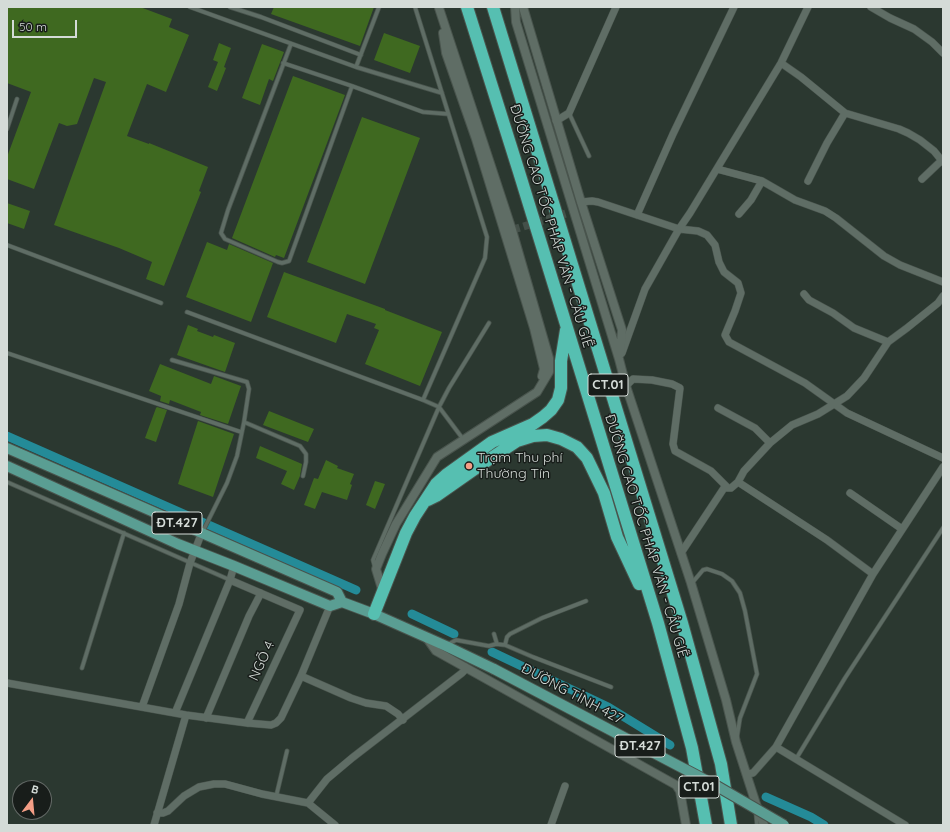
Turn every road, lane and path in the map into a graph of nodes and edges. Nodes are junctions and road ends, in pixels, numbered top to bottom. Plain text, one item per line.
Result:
1 (190, 7) edge
2 (230, 7) edge
3 (379, 7) edge
4 (415, 7) edge
5 (467, 7) edge
6 (493, 7) edge
7 (515, 7) edge
8 (523, 7) edge
9 (616, 7) edge
10 (734, 7) edge
11 (808, 7) edge
12 (870, 7) edge
13 (439, 8) edge
14 (291, 44) junction
15 (943, 52) edge
16 (361, 55) junction
17 (781, 63) junction
18 (283, 64) junction
19 (356, 68) junction
20 (352, 86) junction
21 (442, 93) junction
22 (18, 99) dead end
23 (568, 113) junction
24 (845, 113) junction
25 (448, 114) junction
26 (556, 121) junction
27 (7, 129) edge
28 (589, 156) dead end
29 (942, 162) edge
30 (717, 169) junction
31 (922, 179) dead end
32 (762, 181) junction
33 (808, 181) dead end
34 (581, 202) junction
35 (739, 214) dead end
36 (637, 215) junction
37 (679, 229) junction
38 (7, 245) edge
39 (943, 282) edge
40 (804, 294) dead end
41 (943, 296) edge
42 (160, 302) dead end
43 (187, 312) dead end
44 (489, 323) dead end
45 (566, 326) junction
46 (888, 342) junction
47 (7, 353) edge
48 (620, 359) junction
49 (172, 360) dead end
50 (626, 386) junction
51 (424, 400) junction
52 (833, 404) junction
53 (438, 407) junction
54 (718, 408) dead end
55 (244, 422) junction
56 (241, 432) junction
57 (463, 440) junction
58 (770, 443) junction
59 (7, 448) edge
60 (943, 458) edge
61 (7, 466) edge
62 (943, 467) edge
63 (303, 476) dead end
64 (7, 482) edge
65 (738, 482) junction
66 (727, 487) junction
67 (850, 493) dead end
68 (427, 500) junction
69 (143, 528) junction
70 (943, 528) edge
71 (902, 529) junction
72 (124, 533) junction
73 (202, 533) junction
74 (139, 539) junction
75 (194, 551) junction
76 (681, 553) junction
77 (190, 563) junction
78 (234, 566) junction
79 (376, 569) junction
80 (873, 574) junction
81 (230, 580) junction
82 (692, 583) junction
83 (383, 592) junction
84 (261, 593) junction
85 (586, 601) dead end
86 (342, 602) junction
87 (330, 606) junction
88 (374, 614) junction
89 (658, 623) junction
90 (494, 634) dead end
91 (426, 637) junction
92 (497, 644) junction
93 (446, 646) junction
94 (505, 646) junction
95 (465, 667) junction
96 (82, 668) dead end
97 (301, 676) junction
98 (7, 683) edge
99 (611, 686) dead end
100 (142, 707) junction
101 (175, 713) junction
102 (186, 715) junction
103 (206, 718) junction
104 (403, 720) junction
105 (247, 723) junction
106 (736, 742) junction
107 (776, 747) junction
108 (287, 751) dead end
109 (796, 759) junction
110 (747, 774) junction
111 (565, 786) dead end
112 (276, 797) junction
113 (308, 804) junction
114 (756, 804) junction
115 (157, 813) junction
116 (154, 825) edge
117 (335, 825) edge
118 (551, 825) edge
119 (686, 825) edge
120 (706, 825) edge
121 (731, 825) edge
122 (758, 825) edge
123 (764, 825) edge
124 (784, 825) edge
125 (905, 825) edge

1 - 14 lane
2 - 16 lane
3 - 16 lane
4 - 21 lane
5 - 45 highway, ĐƯỜNG CAO TỐC PHÁP VÂN - CẦU GIẼ / CT.01
6 - 121 highway, ĐƯỜNG CAO TỐC PHÁP VÂN - CẦU GIẼ / CT.01
7 - 48 street
8 - 26 street
9 - 23 street
10 - 36 street
11 - 17 street
12 - 15 street
13 - 57 street
14 - 18 lane
14 - 19 lane
16 - 19 lane
17 - 24 street
17 - 30 street
18 - 20 lane
18 - 20 lane
19 - 21 lane
20 - 25 lane
21 - 25 lane
22 - 27 lane
23 - 26 street
23 - 28 lane
24 - 29 street
24 - 33 street
25 - 51 lane
26 - 34 street
29 - 31 street
30 - 32 street
30 - 37 street
32 - 35 street
32 - 39 street
34 - 36 street
34 - 48 street
36 - 37 street
37 - 48 street
37 - 52 street
38 - 42 lane
40 - 46 street
41 - 46 street
43 - 51 lane
44 - 53 lane
45 - 68 highway
45 - 89 highway, ĐƯỜNG CAO TỐC PHÁP VÂN - CẦU GIẼ / CT.01
46 - 52 street
47 - 56 lane
48 - 50 street
49 - 55 lane
50 - 66 street
50 - 76 street
51 - 53 lane
52 - 58 street
52 - 60 street
53 - 57 lane
53 - 79 lane
54 - 58 street
55 - 56 lane
55 - 63 lane
56 - 73 lane
57 - 79 street
58 - 65 street
59 - 73 main road, ĐT.427
61 - 69 main road, ĐT.427
62 - 71 street
64 - 72 lane
65 - 66 street
65 - 80 street
66 - 76 street
67 - 71 street
68 - 83 highway
68 - 89 highway
69 - 74 lane
69 - 75 main road, ĐT.427
70 - 109 lane
71 - 80 street
72 - 74 lane
72 - 96 lane
73 - 75 street
73 - 86 main road, ĐT.427
74 - 77 lane
75 - 77 street
75 - 78 main road, ĐT.427
76 - 82 street
77 - 81 lane
77 - 100 street
78 - 81 street
78 - 87 main road, ĐT.427
79 - 83 street
80 - 107 street
81 - 84 street
81 - 101 street
82 - 106 street
82 - 106 lane
83 - 88 highway
84 - 103 street
84 - 105 street, NGÕ 4
85 - 94 lane
86 - 87 main road
86 - 88 main road, ĐT.427
87 - 97 street
88 - 91 main road, ĐT.427
89 - 120 highway, ĐƯỜNG CAO TỐC PHÁP VÂN - CẦU GIẼ / CT.01
90 - 92 lane
91 - 93 main road, ĐT.427
91 - 95 street
92 - 93 lane
92 - 94 lane
93 - 124 main road, ĐƯỜNG TỈNH 427 / ĐT.427, bridge
94 - 99 lane
95 - 104 street
95 - 119 street
97 - 104 street
97 - 105 street
98 - 100 street
100 - 101 street
101 - 102 street
102 - 103 street
102 - 115 street
103 - 105 street
104 - 113 street
106 - 110 street
107 - 109 street
107 - 110 street
108 - 112 lane
109 - 125 street
110 - 114 street
111 - 118 street
112 - 113 street
112 - 115 street
113 - 117 street
114 - 122 lane
114 - 123 street
115 - 116 street

